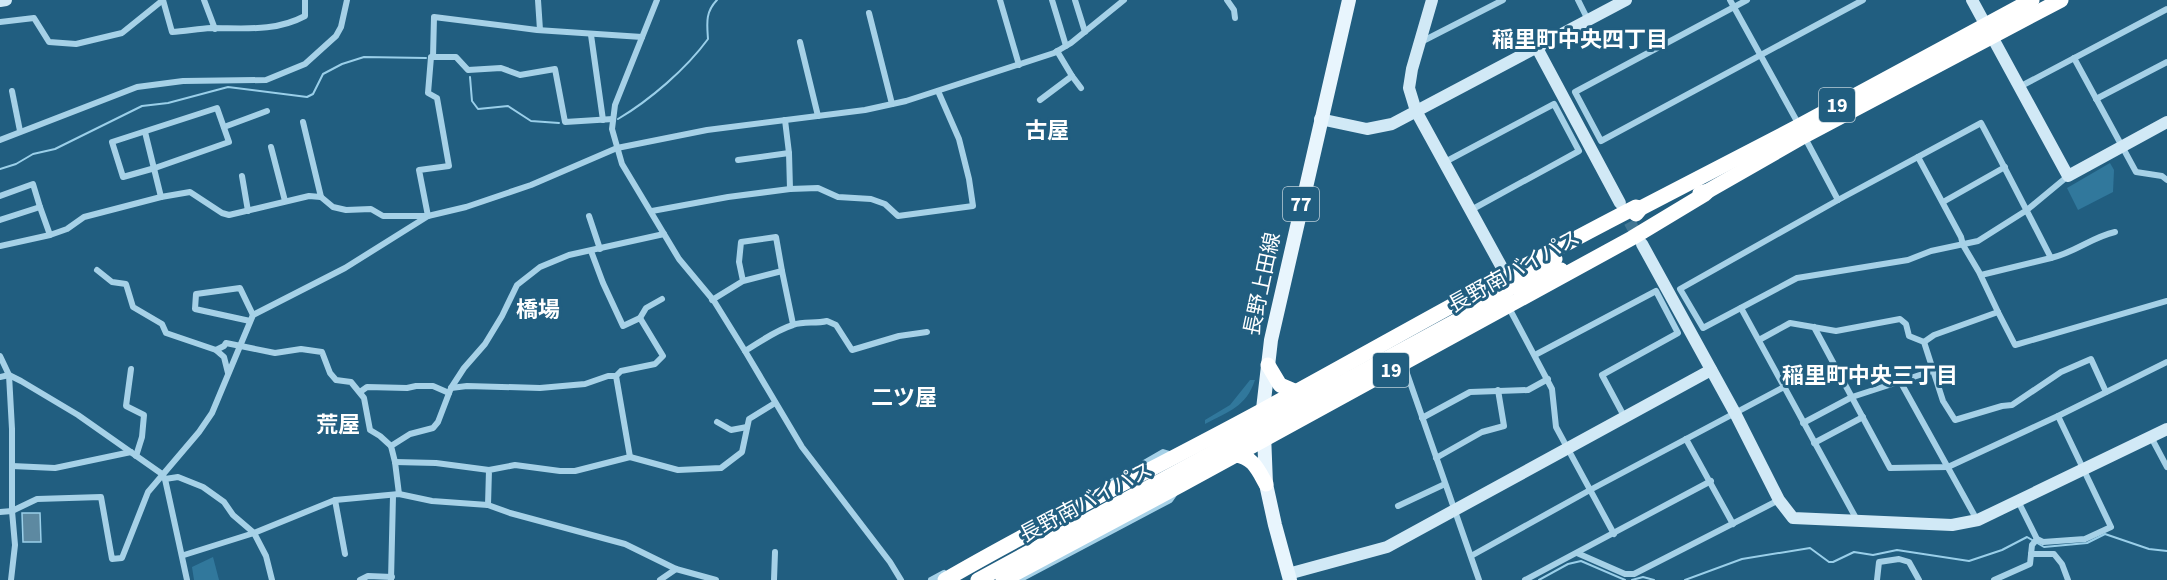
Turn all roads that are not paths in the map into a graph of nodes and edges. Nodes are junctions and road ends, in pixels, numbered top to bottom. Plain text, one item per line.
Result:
1 (6, 0) edge
2 (163, 0) edge
3 (204, 0) edge
4 (305, 0) edge
5 (346, 0) edge
6 (538, 0) edge
7 (657, 0) edge
8 (1000, 0) edge
9 (1052, 0) edge
10 (1075, 0) edge
11 (1124, 0) edge
12 (1227, 0) edge
13 (1349, 0) edge
14 (1432, 0) edge
15 (1503, 0) edge
16 (1578, 0) edge
17 (1626, 0) edge
18 (1730, 0) edge
19 (1747, 0) edge
20 (1863, 0) edge
21 (1972, 0) edge
22 (2032, 0) edge
23 (2061, 0) edge
24 (0, 1) edge
25 (1734, 7) junction
26 (2167, 9) edge
27 (869, 13) dead end
28 (1235, 18) dead end
29 (1588, 20) junction
30 (0, 22) edge
31 (215, 29) junction
32 (540, 30) junction
33 (1989, 31) junction
34 (1085, 32) junction
35 (591, 35) junction
36 (642, 37) junction
37 (800, 42) dead end
38 (1418, 43) junction
39 (1066, 46) junction
40 (1537, 48) junction
41 (1057, 51) junction
42 (1761, 55) junction
43 (433, 57) junction
44 (2074, 58) junction
45 (2167, 62) edge
46 (1019, 65) junction
47 (1072, 76) junction
48 (2025, 84) dead end
49 (1081, 88) dead end
50 (12, 91) dead end
51 (938, 91) junction
52 (2096, 99) junction
53 (1040, 100) dead end
54 (892, 104) junction
55 (267, 111) dead end
56 (1416, 111) junction
57 (819, 116) junction
58 (613, 119) junction
59 (1320, 119) junction
60 (603, 120) junction
61 (785, 120) junction
62 (303, 122) dead end
63 (2167, 122) edge
64 (224, 127) junction
65 (20, 131) junction
66 (1802, 131) junction
67 (144, 132) junction
68 (0, 140) edge
69 (271, 147) dead end
70 (2121, 147) junction
71 (617, 148) junction
72 (789, 153) junction
73 (1918, 157) junction
74 (738, 160) dead end
75 (1445, 162) junction
76 (2005, 167) junction
77 (154, 168) junction
78 (242, 176) dead end
79 (2068, 177) junction
80 (2167, 180) edge
81 (790, 189) junction
82 (1708, 190) junction
83 (0, 196) edge
84 (160, 197) junction
85 (321, 197) junction
86 (1838, 200) junction
87 (285, 201) junction
88 (1943, 202) junction
89 (1620, 203) tunnel mouth
90 (40, 207) junction
91 (1641, 208) junction
92 (1471, 210) junction
93 (2027, 210) junction
94 (248, 211) junction
95 (651, 211) junction
96 (428, 216) junction
97 (588, 216) dead end
98 (0, 220) edge
99 (2115, 232) dead end
100 (664, 234) junction
101 (50, 235) junction
102 (1642, 244) tunnel mouth
103 (1963, 245) junction
104 (0, 246) edge
105 (600, 249) junction
106 (591, 251) junction
107 (2051, 258) junction
108 (1558, 264) junction
109 (97, 270) dead end
110 (782, 271) junction
111 (1506, 275) junction
112 (1981, 275) junction
113 (743, 281) junction
114 (662, 299) dead end
115 (712, 300) junction
116 (2167, 301) edge
117 (1508, 306) junction
118 (1741, 308) junction
119 (1998, 312) junction
120 (251, 318) junction
121 (640, 318) junction
122 (793, 324) junction
123 (1814, 327) junction
124 (927, 332) dead end
125 (1759, 340) junction
126 (1924, 342) junction
127 (239, 345) junction
128 (216, 350) junction
129 (746, 351) junction
130 (0, 356) edge
131 (1535, 356) junction
132 (2167, 362) edge
133 (1403, 364) junction
134 (1268, 365) junction
135 (131, 369) dead end
136 (1711, 370) junction
137 (1932, 371) junction
138 (228, 374) junction
139 (9, 375) junction
140 (616, 376) junction
141 (0, 377) edge
142 (1548, 379) junction
143 (1900, 381) junction
144 (1784, 387) junction
145 (450, 390) junction
146 (1498, 390) junction
147 (1294, 391) junction
148 (360, 392) junction
149 (2106, 392) junction
150 (1852, 397) junction
151 (775, 403) junction
152 (1263, 409) junction
153 (1735, 413) junction
154 (2058, 416) junction
155 (1863, 417) junction
156 (1422, 418) junction
157 (1625, 418) junction
158 (717, 422) dead end
159 (1803, 423) junction
160 (747, 427) junction
161 (2167, 429) edge
162 (2151, 437) junction
163 (1686, 439) junction
164 (1263, 440) junction
165 (1814, 443) junction
166 (391, 446) junction
167 (1188, 449) junction
168 (1568, 449) junction
169 (134, 454) junction
170 (1174, 455) junction
171 (1236, 455) junction
172 (630, 457) junction
173 (1436, 458) junction
174 (395, 462) junction
175 (12, 466) junction
176 (1948, 467) junction
177 (2167, 467) edge
178 (2084, 469) junction
179 (489, 470) junction
180 (164, 477) junction
181 (1196, 477) junction
182 (1711, 481) junction
183 (1266, 484) junction
184 (1445, 484) junction
185 (1181, 485) junction
186 (1590, 490) junction
187 (396, 495) junction
188 (335, 500) junction
189 (1779, 500) junction
190 (2018, 501) junction
191 (488, 505) junction
192 (1398, 506) dead end
193 (1454, 509) junction
194 (12, 511) junction
195 (0, 512) edge
196 (1857, 520) junction
197 (1978, 520) junction
198 (1733, 524) junction
199 (254, 533) junction
200 (1614, 534) junction
201 (2034, 542) junction
202 (775, 552) dead end
203 (345, 554) dead end
204 (1577, 554) junction
205 (2031, 554) junction
206 (184, 555) junction
207 (1471, 556) junction
208 (676, 569) junction
209 (2011, 573) junction
210 (392, 578) edge
211 (1286, 578) edge
212 (11, 580) edge
213 (187, 580) edge
214 (272, 580) edge
215 (360, 580) edge
216 (660, 580) edge
217 (716, 580) edge
218 (774, 580) edge
219 (902, 580) edge
220 (932, 580) edge
221 (945, 580) edge
222 (978, 580) edge
223 (986, 580) edge
224 (1003, 580) edge
225 (1019, 580) edge
226 (1479, 580) edge
227 (1525, 580) edge
228 (1877, 580) edge
229 (1919, 580) edge
230 (1994, 580) edge
231 (2014, 580) edge
232 (2068, 580) edge

1 - 24 street
2 - 30 street
2 - 31 street
3 - 31 street
4 - 31 street
5 - 65 street
6 - 32 street
7 - 36 street
8 - 46 street
9 - 39 street
10 - 34 street
11 - 34 street
12 - 28 street
13 - 59 main road, 長野上田線 / 77
14 - 38 street
15 - 38 street
16 - 29 street
17 - 29 street
18 - 25 street
19 - 25 street
20 - 42 street
21 - 33 street
22 - 33 highway, 長野南バイパス / 19
23 - 33 highway, 長野南バイパス / 19
25 - 42 street
25 - 42 street
26 - 44 street
27 - 54 street
29 - 40 street
32 - 35 street
32 - 43 street
33 - 66 highway, 長野南バイパス / 19
33 - 79 street
34 - 39 street
35 - 36 street
35 - 60 street
36 - 58 street
37 - 57 street
38 - 56 street
39 - 41 street
40 - 56 street
40 - 89 street
41 - 46 street
41 - 47 street
42 - 66 street
43 - 60 street
43 - 96 street
44 - 48 street
44 - 52 street
45 - 52 street
46 - 51 street
47 - 49 street
47 - 53 street
50 - 65 street
51 - 54 street
51 - 81 street
52 - 70 street
54 - 57 street
55 - 64 street
56 - 59 street
56 - 75 street
57 - 61 street
58 - 60 street
58 - 71 street
59 - 134 main road, 長野上田線 / 77
61 - 71 street
61 - 72 street
62 - 85 street
63 - 70 street
64 - 67 street
64 - 77 street
65 - 68 street
66 - 82 highway, 長野南バイパス / 19
66 - 86 street
66 - 91 highway, 長野南バイパス / 19
67 - 77 street
67 - 77 street
69 - 87 street
70 - 79 street
70 - 80 street
71 - 95 street
71 - 96 street
72 - 74 street
72 - 81 street
73 - 76 street
73 - 86 street
73 - 88 street
75 - 92 street
75 - 92 street
76 - 88 street
76 - 93 street
77 - 84 street
78 - 94 street
79 - 93 street
81 - 95 street
82 - 108 highway, 長野南バイパス / 19
82 - 117 highway, 19
83 - 90 street
84 - 94 street
84 - 101 street
85 - 87 street
85 - 96 street
86 - 118 street
87 - 94 street
88 - 103 street
90 - 98 street
90 - 101 street
91 - 108 highway, 長野南バイパス / 19
91 - 111 highway, 19
92 - 111 street
93 - 103 street
93 - 107 street
95 - 100 street
96 - 120 street
97 - 105 street
99 - 107 street
100 - 105 street
100 - 115 street
101 - 104 street
102 - 136 street
103 - 112 street
103 - 118 street
105 - 106 street
106 - 121 street
106 - 145 street
107 - 112 street
108 - 222 highway, 長野南バイパス / 19, bridge
108 - 223 highway, 長野南バイパス / 19, bridge
109 - 128 street
110 - 113 street
110 - 113 street
110 - 122 street
111 - 147 highway, 19
112 - 119 street
113 - 115 street
114 - 121 street
115 - 129 street
116 - 119 street
117 - 131 street
117 - 133 highway, 19
118 - 125 street
119 - 126 street
120 - 120 street
120 - 127 street
121 - 140 street
122 - 124 street
122 - 129 street
123 - 125 street
123 - 126 street
123 - 150 street
125 - 144 street
126 - 137 street
127 - 128 street
127 - 138 street
127 - 148 street
128 - 138 street
129 - 151 street
130 - 139 street
131 - 142 street
131 - 157 street
132 - 149 street
133 - 156 street
133 - 164 highway, 19
134 - 147 highway
134 - 152 main road, 長野上田線 / 77
135 - 169 street
136 - 153 street
136 - 157 street
137 - 143 street
137 - 149 street
138 - 180 street
139 - 141 street
139 - 169 street
139 - 175 street
140 - 145 street
140 - 172 street
142 - 146 street
142 - 168 street
143 - 150 street
143 - 176 street
144 - 153 street
144 - 159 street
145 - 148 street
145 - 166 street
146 - 156 street
146 - 173 street
147 - 152 highway, 19
148 - 166 street
149 - 154 street
150 - 155 street
150 - 159 street
151 - 160 street
151 - 219 street
152 - 164 main road, 長野上田線 / 77
152 - 167 highway, 19
153 - 163 street
153 - 189 street
154 - 176 street
154 - 178 street
155 - 165 street
155 - 176 street
156 - 173 street
157 - 168 street
158 - 160 street
159 - 165 street
160 - 172 street
161 - 162 street
162 - 177 street
162 - 178 street
163 - 182 street
163 - 186 street
164 - 171 highway, 19
164 - 183 main road, 長野上田線 / 77
165 - 196 street
166 - 174 street
167 - 170 highway, 19
167 - 181 highway
168 - 186 street
168 - 193 street
169 - 175 street
169 - 180 street
170 - 220 street
170 - 221 highway, 19
171 - 181 highway, 19
171 - 183 highway
172 - 179 street
173 - 184 street
174 - 179 street
174 - 187 street
175 - 194 street
176 - 197 street
178 - 190 street
178 - 201 street
179 - 191 street
180 - 194 street
180 - 199 street
180 - 206 street
181 - 185 highway, 19
182 - 198 street
182 - 200 street
183 - 211 main road, 長野上田線 / 77
184 - 192 street
184 - 193 street
185 - 224 highway, 19
185 - 225 street
186 - 200 street
186 - 207 street
187 - 188 street
187 - 191 street
187 - 210 street
188 - 199 street
188 - 203 street
189 - 196 street
189 - 198 street
190 - 197 street
190 - 201 street
191 - 208 street
193 - 207 street
193 - 211 street
194 - 195 street
194 - 212 street
196 - 197 street
198 - 204 street
199 - 206 street
199 - 214 street
200 - 204 street
201 - 205 street
202 - 218 street
204 - 227 street
205 - 209 street
205 - 232 street
206 - 213 street
207 - 226 street
208 - 216 street
208 - 217 street
209 - 230 street
209 - 231 street
210 - 215 street
228 - 229 street

